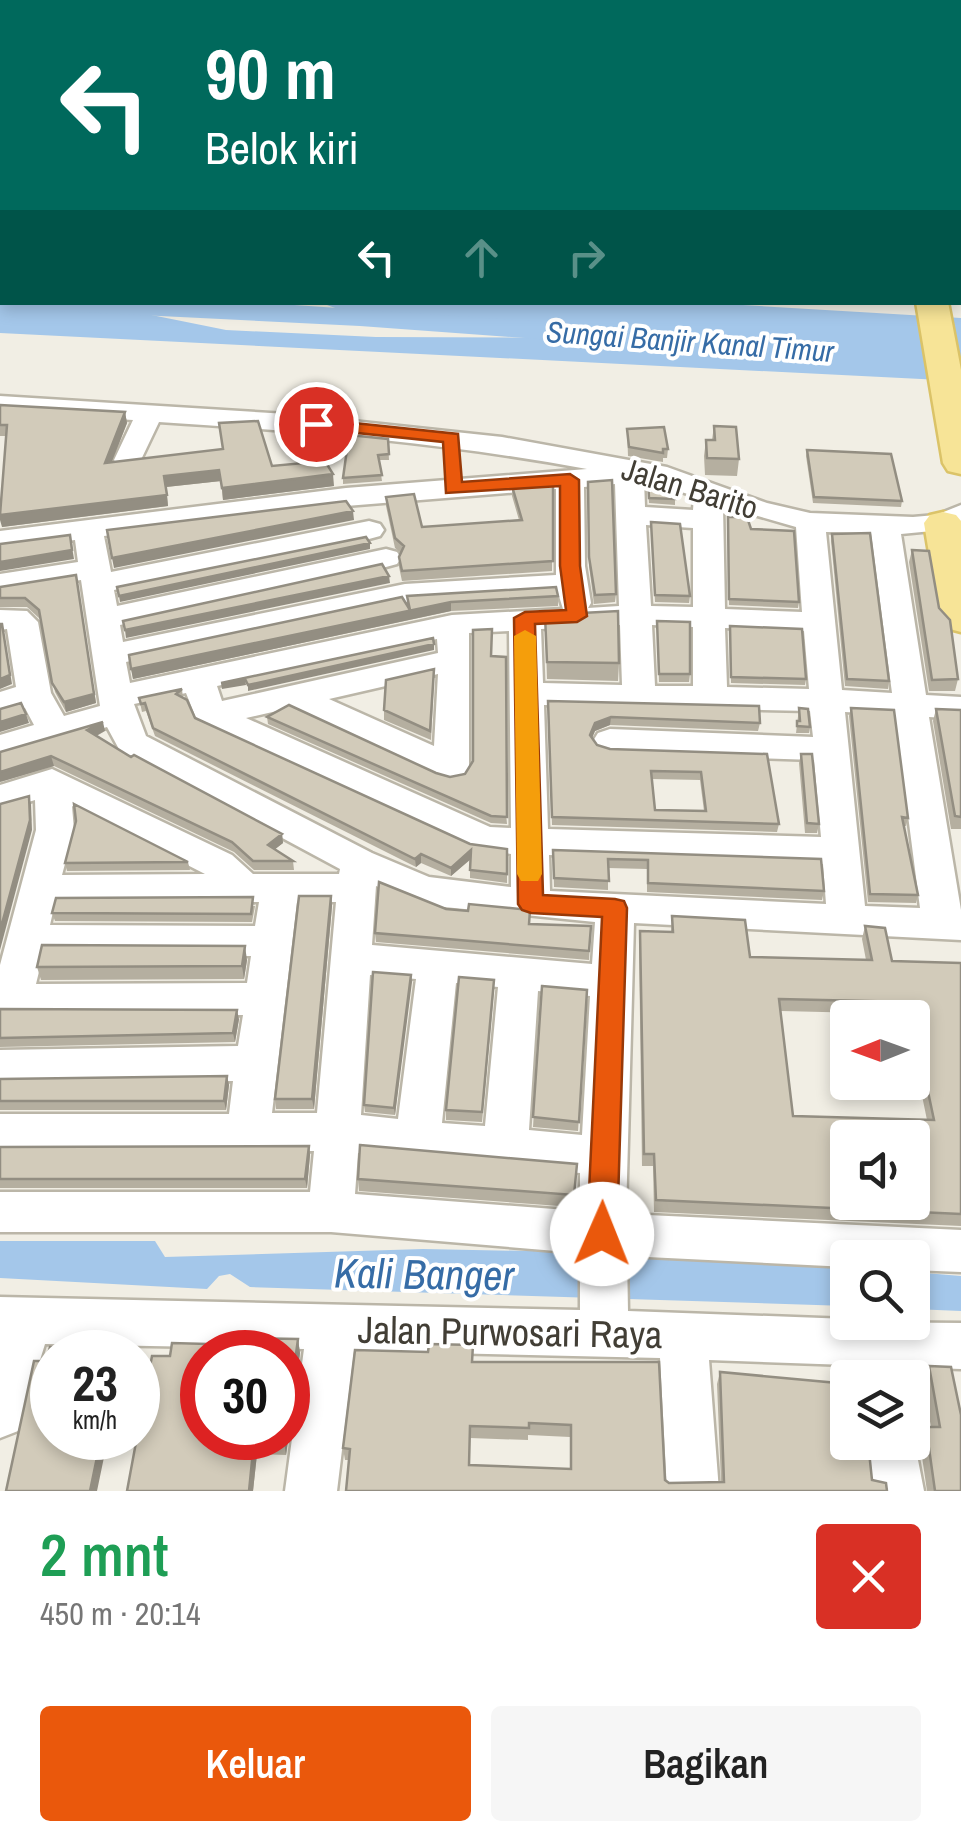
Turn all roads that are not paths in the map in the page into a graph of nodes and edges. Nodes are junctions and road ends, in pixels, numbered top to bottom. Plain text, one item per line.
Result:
1 (933, 305) edge
2 (5, 404) edge
3 (150, 414) junction
4 (0, 433) edge
5 (452, 438) junction
6 (128, 460) edge
7 (961, 463) edge
8 (632, 472) junction
9 (399, 474) dead end
10 (570, 480) junction
11 (455, 482) junction
12 (346, 497) junction
13 (708, 505) junction
14 (631, 515) junction
15 (470, 518) dead end
16 (952, 519) edge
17 (810, 522) junction
18 (885, 526) junction
19 (88, 528) junction
20 (370, 530) junction
21 (0, 540) edge
22 (571, 574) junction
23 (396, 576) junction
24 (0, 583) edge
25 (101, 607) junction
26 (635, 615) junction
27 (577, 616) junction
28 (525, 618) junction
29 (708, 618) junction
30 (961, 619) edge
31 (0, 620) edge
32 (820, 622) junction
33 (444, 638) junction
34 (14, 661) edge
35 (198, 679) junction
36 (34, 693) junction
37 (526, 694) junction
38 (639, 695) junction
39 (293, 696) junction
40 (710, 697) junction
41 (826, 700) junction
42 (0, 704) edge
43 (117, 704) junction
44 (908, 704) junction
45 (961, 708) edge
46 (210, 714) junction
47 (54, 731) junction
48 (610, 741) dead end
49 (0, 747) edge
50 (831, 748) junction
51 (450, 768) junction
52 (52, 782) junction
53 (0, 798) edge
54 (446, 824) junction
55 (528, 843) junction
56 (841, 851) junction
57 (358, 875) junction
58 (262, 888) junction
59 (40, 889) junction
60 (531, 904) junction
61 (615, 908) junction
62 (847, 920) junction
63 (952, 925) edge
64 (27, 940) junction
65 (273, 941) junction
66 (352, 958) junction
67 (438, 966) junction
68 (519, 973) junction
69 (611, 982) junction
70 (265, 998) junction
71 (5, 1000) edge
72 (255, 1062) junction
73 (0, 1066) edge
74 (248, 1132) junction
75 (338, 1132) junction
76 (0, 1133) edge
77 (418, 1140) junction
78 (506, 1146) junction
79 (603, 1156) junction
80 (0, 1212) edge
81 (331, 1212) junction
82 (602, 1242) junction
83 (961, 1252) edge
84 (13, 1321) edge
85 (332, 1327) junction
86 (604, 1328) junction
87 (683, 1336) junction
88 (961, 1346) edge
89 (879, 1360) edge
90 (0, 1414) edge
91 (894, 1460) edge
92 (311, 1491) edge
93 (693, 1491) edge
94 (898, 1491) edge

1 - 7 main road
2 - 3 street, Jalan Barito
2 - 4 street
3 - 5 street, Jalan Barito
3 - 6 street
5 - 8 street, Jalan Barito
5 - 11 street
8 - 10 street
8 - 13 street, Jalan Barito
8 - 14 street
9 - 11 street
10 - 11 street
10 - 22 street
11 - 12 street
11 - 15 street
12 - 19 street
12 - 20 street
13 - 14 street
13 - 17 street, Jalan Barito
13 - 29 street
14 - 26 street
16 - 18 street, Jalan Barito
16 - 30 main road
17 - 18 street, Jalan Barito
17 - 32 street
18 - 44 street
19 - 21 street
19 - 25 street
20 - 23 street
20 - 25 street
22 - 23 street
22 - 27 street
23 - 25 street
23 - 33 street
24 - 25 street
25 - 43 street
26 - 27 street
26 - 29 street
26 - 38 street
27 - 28 street
28 - 33 street
28 - 37 street
29 - 32 street
29 - 40 street
31 - 34 street
32 - 41 street
33 - 35 street
33 - 39 street
33 - 51 street
34 - 36 street
35 - 43 street
35 - 46 street
36 - 42 street
36 - 47 street
37 - 38 street
37 - 55 street
38 - 40 street
39 - 46 street
39 - 51 street
40 - 41 street
41 - 44 street
41 - 50 street
43 - 47 street
43 - 57 street
44 - 45 street
44 - 63 street
46 - 54 street
47 - 49 street
48 - 50 street
50 - 56 street
51 - 54 street
52 - 53 street
52 - 58 street
52 - 59 street
54 - 55 street
55 - 56 street
55 - 60 street
56 - 62 street
57 - 58 street
57 - 60 street
57 - 66 street
58 - 59 street
58 - 65 street
59 - 64 street
60 - 61 street
61 - 62 street
61 - 69 street
62 - 63 street
64 - 65 street
64 - 71 street
65 - 70 street
66 - 67 street
66 - 75 street
67 - 68 street
67 - 77 street
68 - 69 street
68 - 78 street
69 - 79 street
70 - 71 street
70 - 72 street
72 - 73 street
72 - 74 street
74 - 75 street
74 - 76 street
75 - 77 street
75 - 81 street
77 - 78 street
78 - 79 street
79 - 82 street
80 - 81 street
81 - 82 street
82 - 83 street
82 - 86 street
84 - 85 street, Jalan Purwosari Raya
84 - 90 street
85 - 86 street, Jalan Purwosari Raya
85 - 92 street
86 - 87 street, Jalan Purwosari Raya
87 - 89 street, Jalan Purwosari Raya
87 - 93 street
88 - 89 street, Jalan Purwosari Raya
91 - 94 street

